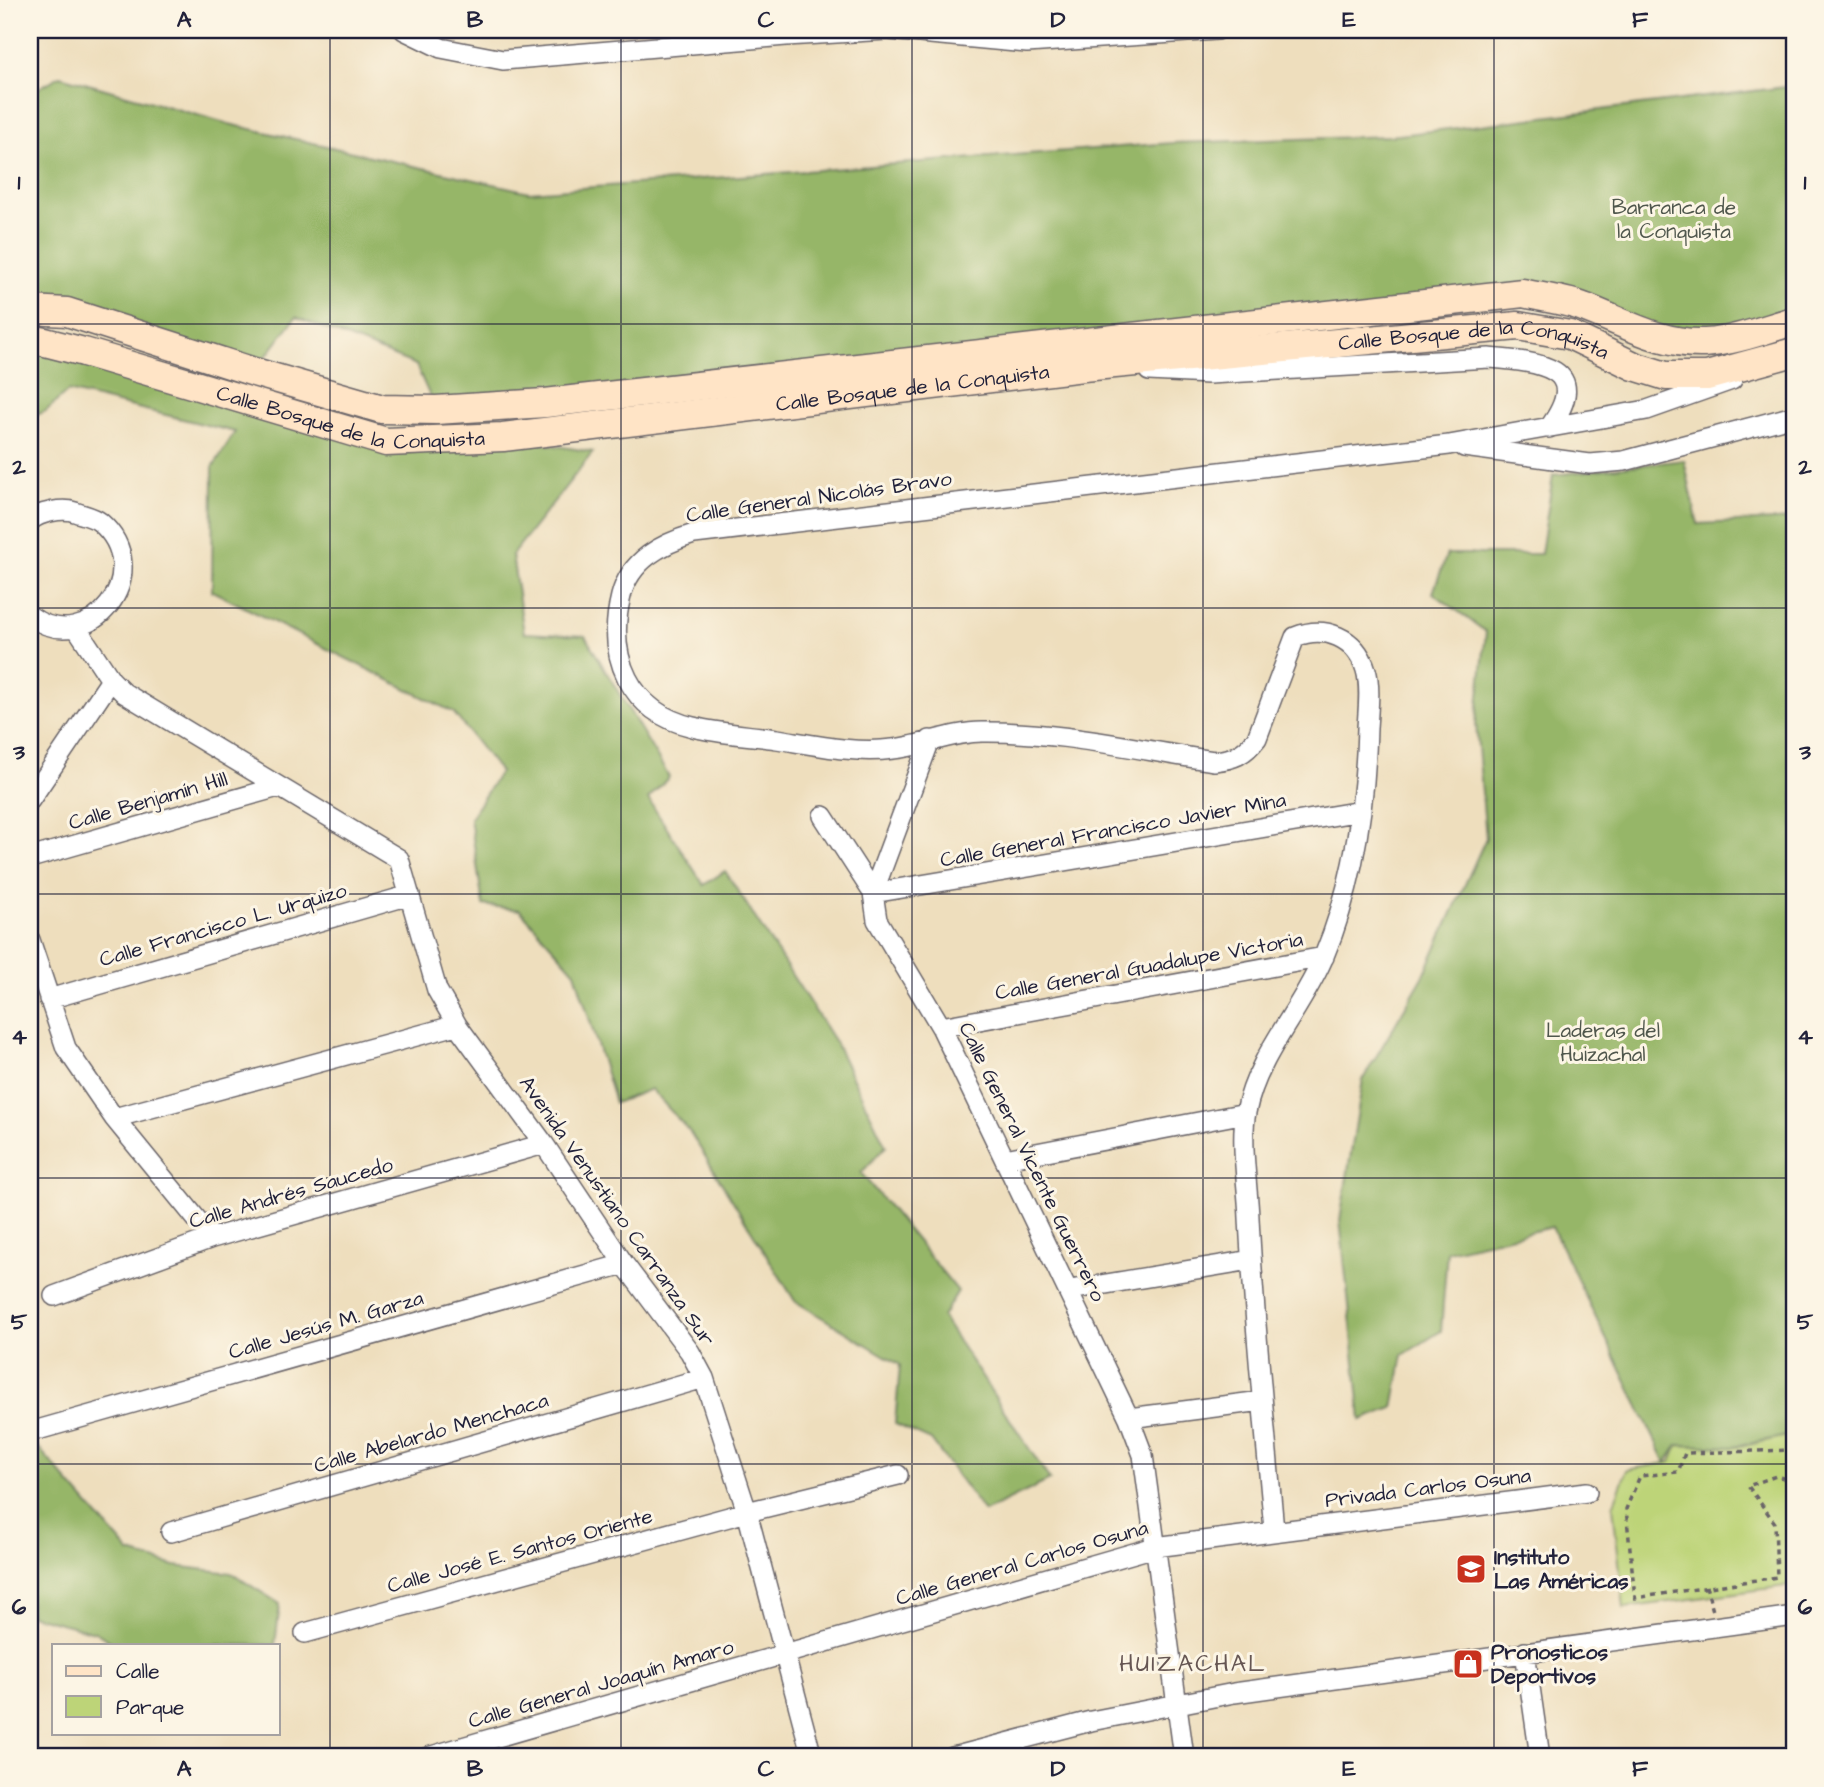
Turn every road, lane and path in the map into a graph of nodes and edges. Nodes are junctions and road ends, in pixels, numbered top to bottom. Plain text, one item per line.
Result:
1 (404, 30) edge
2 (450, 30) edge
3 (670, 30) edge
4 (887, 30) edge
5 (1217, 30) edge
6 (1170, 32) edge
7 (442, 48) junction
8 (661, 48) junction
9 (30, 310) edge
10 (1794, 321) edge
11 (30, 342) edge
12 (1789, 354) edge
13 (1083, 367) junction
14 (1794, 416) edge
15 (1549, 428) junction
16 (1449, 445) junction
17 (30, 522) edge
18 (30, 616) edge
19 (76, 628) junction
20 (111, 680) junction
21 (930, 740) junction
22 (278, 787) junction
23 (30, 800) edge
24 (1361, 811) junction
25 (823, 816) dead end
26 (30, 858) edge
27 (873, 893) junction
28 (410, 895) junction
29 (30, 940) edge
30 (1324, 957) junction
31 (49, 999) junction
32 (457, 1025) junction
33 (941, 1027) junction
34 (1246, 1113) junction
35 (114, 1118) junction
36 (544, 1144) junction
37 (1004, 1159) junction
38 (212, 1238) junction
39 (1251, 1260) junction
40 (624, 1264) junction
41 (1070, 1290) junction
42 (54, 1296) dead end
43 (704, 1378) junction
44 (1262, 1401) junction
45 (1129, 1418) junction
46 (41, 1429) dead end
47 (1794, 1450) edge
48 (898, 1475) dead end
49 (1794, 1481) edge
50 (1587, 1492) dead end
51 (747, 1512) junction
52 (1275, 1530) junction
53 (171, 1532) dead end
54 (1156, 1547) junction
55 (1706, 1586) junction
56 (1794, 1616) edge
57 (1717, 1627) junction
58 (305, 1633) dead end
59 (1525, 1652) junction
60 (786, 1654) junction
61 (1179, 1703) junction
62 (428, 1757) edge
63 (812, 1757) edge
64 (953, 1757) edge
65 (1184, 1757) edge
66 (1540, 1757) edge

1 - 7 street
2 - 7 street
3 - 8 street
4 - 6 street
4 - 8 street
5 - 6 street
7 - 8 street
9 - 10 main road, Calle Bosque de la Conquista
11 - 13 main road, Calle Bosque de la Conquista
12 - 13 main road, Calle Bosque de la Conquista
12 - 15 street, Calle General Nicolás Bravo
13 - 15 street
14 - 16 street, Calle General Nicolás Bravo
15 - 16 street, Calle General Nicolás Bravo
16 - 21 street, Calle General Nicolás Bravo
17 - 19 street
18 - 19 street
19 - 20 street, Avenida Venustiano Carranza Sur
20 - 22 street, Avenida Venustiano Carranza Sur
20 - 23 street
21 - 24 street, Calle General Nicolás Bravo
21 - 27 street
22 - 26 street, Calle Benjamín Hill
22 - 28 street, Avenida Venustiano Carranza Sur
24 - 27 street, Calle General Francisco Javier Mina
24 - 30 street
25 - 27 street, Calle General Vicente Guerrero
27 - 33 street, Calle General Vicente Guerrero
28 - 31 street, Calle Francisco L. Urquizo
28 - 32 street, Avenida Venustiano Carranza Sur
29 - 31 street
30 - 33 street, Calle General Guadalupe Victoria
30 - 34 street
31 - 35 street
32 - 35 street
32 - 36 street, Avenida Venustiano Carranza Sur
33 - 37 street, Calle General Vicente Guerrero
34 - 37 street
34 - 39 street
35 - 38 street
36 - 38 street, Calle Andrés Saucedo
36 - 40 street, Avenida Venustiano Carranza Sur
37 - 41 street, Calle General Vicente Guerrero
38 - 42 street, Calle Andrés Saucedo
39 - 41 street
39 - 44 street
40 - 43 street, Avenida Venustiano Carranza Sur
40 - 46 street, Calle Jesús M. Garza
41 - 45 street, Calle General Vicente Guerrero
43 - 51 street, Avenida Venustiano Carranza Sur
43 - 53 street, Calle Abelardo Menchaca
44 - 45 street
44 - 52 street
45 - 54 street, Calle General Vicente Guerrero
47 - 55 path
48 - 51 street, Calle José E. Santos Oriente
49 - 55 path
50 - 52 street, Privada Carlos Osuna
51 - 58 street, Calle José E. Santos Oriente
51 - 60 street, Avenida Venustiano Carranza Sur
52 - 54 street, Calle General Carlos Osuna
54 - 60 street, Calle General Carlos Osuna
54 - 61 street, Calle General Vicente Guerrero
55 - 57 path
56 - 57 street
57 - 59 street
59 - 61 street
59 - 66 street
60 - 62 street, Calle General Joaquín Amaro
60 - 63 street, Avenida Venustiano Carranza Sur
61 - 64 street
61 - 65 street, Calle General Vicente Guerrero

